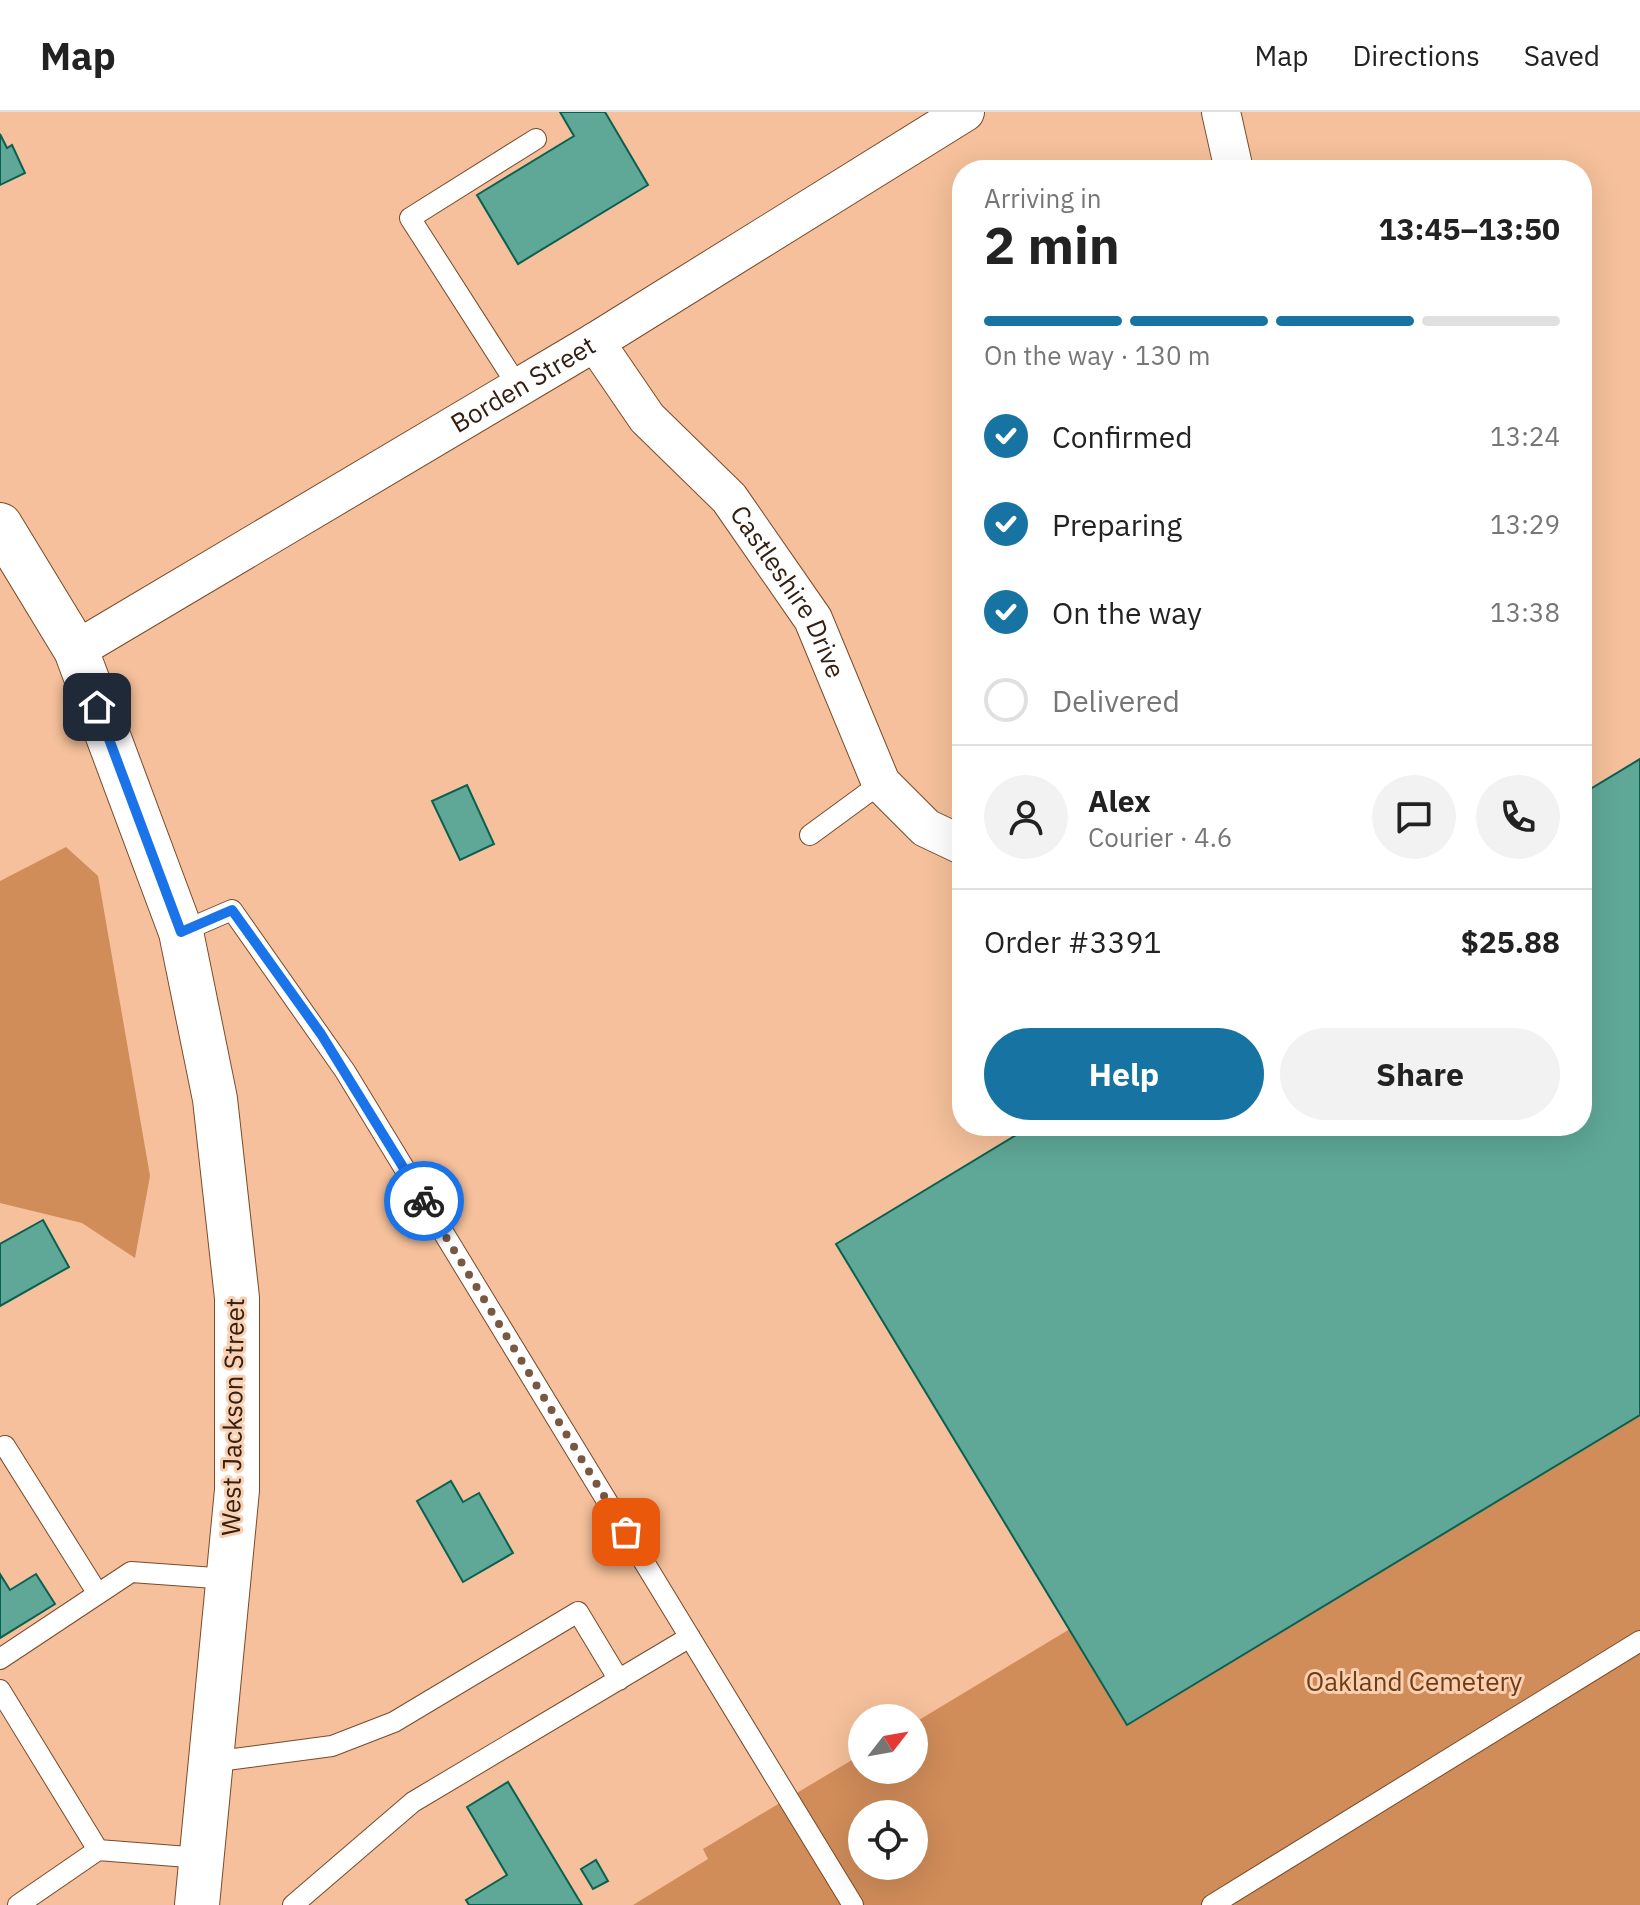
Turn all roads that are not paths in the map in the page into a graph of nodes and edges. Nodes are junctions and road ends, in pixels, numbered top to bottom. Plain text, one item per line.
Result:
1 (965, 112) edge
2 (1221, 112) edge
3 (536, 139) dead end
4 (1232, 160) edge
5 (595, 342) junction
6 (519, 388) junction
7 (0, 525) edge
8 (76, 650) junction
9 (881, 783) junction
10 (810, 835) dead end
11 (952, 840) edge
12 (181, 932) junction
13 (5, 1446) dead end
14 (229, 1579) junction
15 (98, 1594) junction
16 (690, 1637) junction
17 (1640, 1641) edge
18 (0, 1659) edge
19 (619, 1680) junction
20 (0, 1690) edge
21 (211, 1762) junction
22 (98, 1850) junction
23 (201, 1858) junction
24 (18, 1905) edge
25 (197, 1905) edge
26 (293, 1905) edge
27 (853, 1905) edge
28 (1212, 1905) edge

1 - 5 street, Borden Street
2 - 4 street
3 - 6 lane
5 - 6 street, Borden Street
5 - 9 street, Castleshire Drive
6 - 8 street, Borden Street
7 - 8 street, West Jackson Street
8 - 12 street, West Jackson Street
9 - 10 lane
9 - 11 street, Castleshire Drive
12 - 14 street, West Jackson Street
12 - 16 lane
13 - 15 lane
14 - 15 lane
14 - 21 street, West Jackson Street
15 - 18 lane
16 - 19 lane
16 - 27 lane
17 - 28 lane
19 - 21 lane
19 - 26 lane
20 - 22 lane
21 - 23 street, West Jackson Street
22 - 23 lane
22 - 24 lane
23 - 25 street, West Jackson Street

